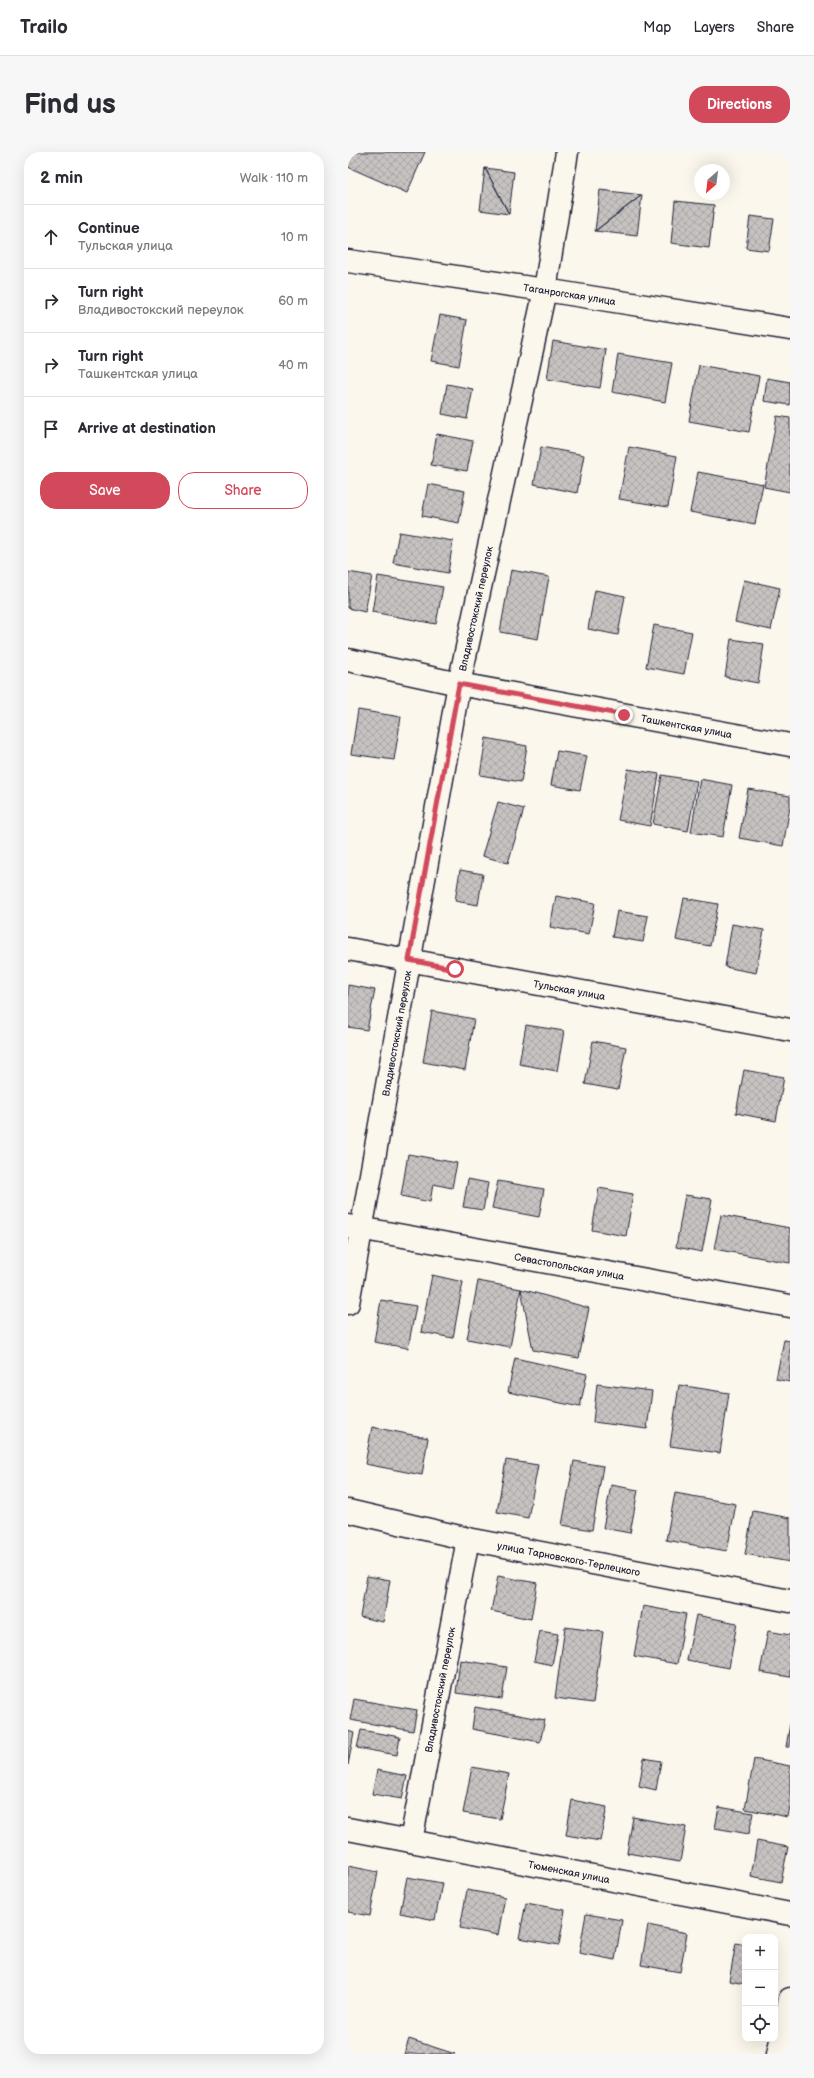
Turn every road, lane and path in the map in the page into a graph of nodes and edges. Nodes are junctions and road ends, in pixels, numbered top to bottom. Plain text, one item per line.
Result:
1 (567, 152) edge
2 (348, 261) edge
3 (545, 290) junction
4 (790, 329) edge
5 (348, 660) edge
6 (459, 684) junction
7 (790, 745) edge
8 (348, 949) edge
9 (409, 960) junction
10 (790, 1030) edge
11 (355, 1227) edge
12 (348, 1303) edge
13 (790, 1306) edge
14 (348, 1511) edge
15 (468, 1538) junction
16 (790, 1601) edge
17 (348, 1829) edge
18 (411, 1841) junction
19 (790, 1914) edge
20 (790, 1998) edge
21 (778, 2054) edge

1 - 3 street, Владивостокский переулок
2 - 3 street, Таганрогская улица
3 - 4 street, Таганрогская улица
3 - 6 street, Владивостокский переулок
5 - 6 street, Ташкентская улица
6 - 7 street, Ташкентская улица
6 - 9 street, Владивостокский переулок
8 - 9 street, Тульская улица
9 - 10 street, Тульская улица
9 - 11 street, Владивостокский переулок
11 - 12 street, Владивостокский переулок
11 - 13 street, Севастопольская улица
14 - 15 street, улица Тарновского-Терлецкого
15 - 16 street, улица Тарновского-Терлецкого
15 - 18 street, Владивостокский переулок
17 - 18 street, Тюменская улица
18 - 19 street, Тюменская улица
20 - 21 street

